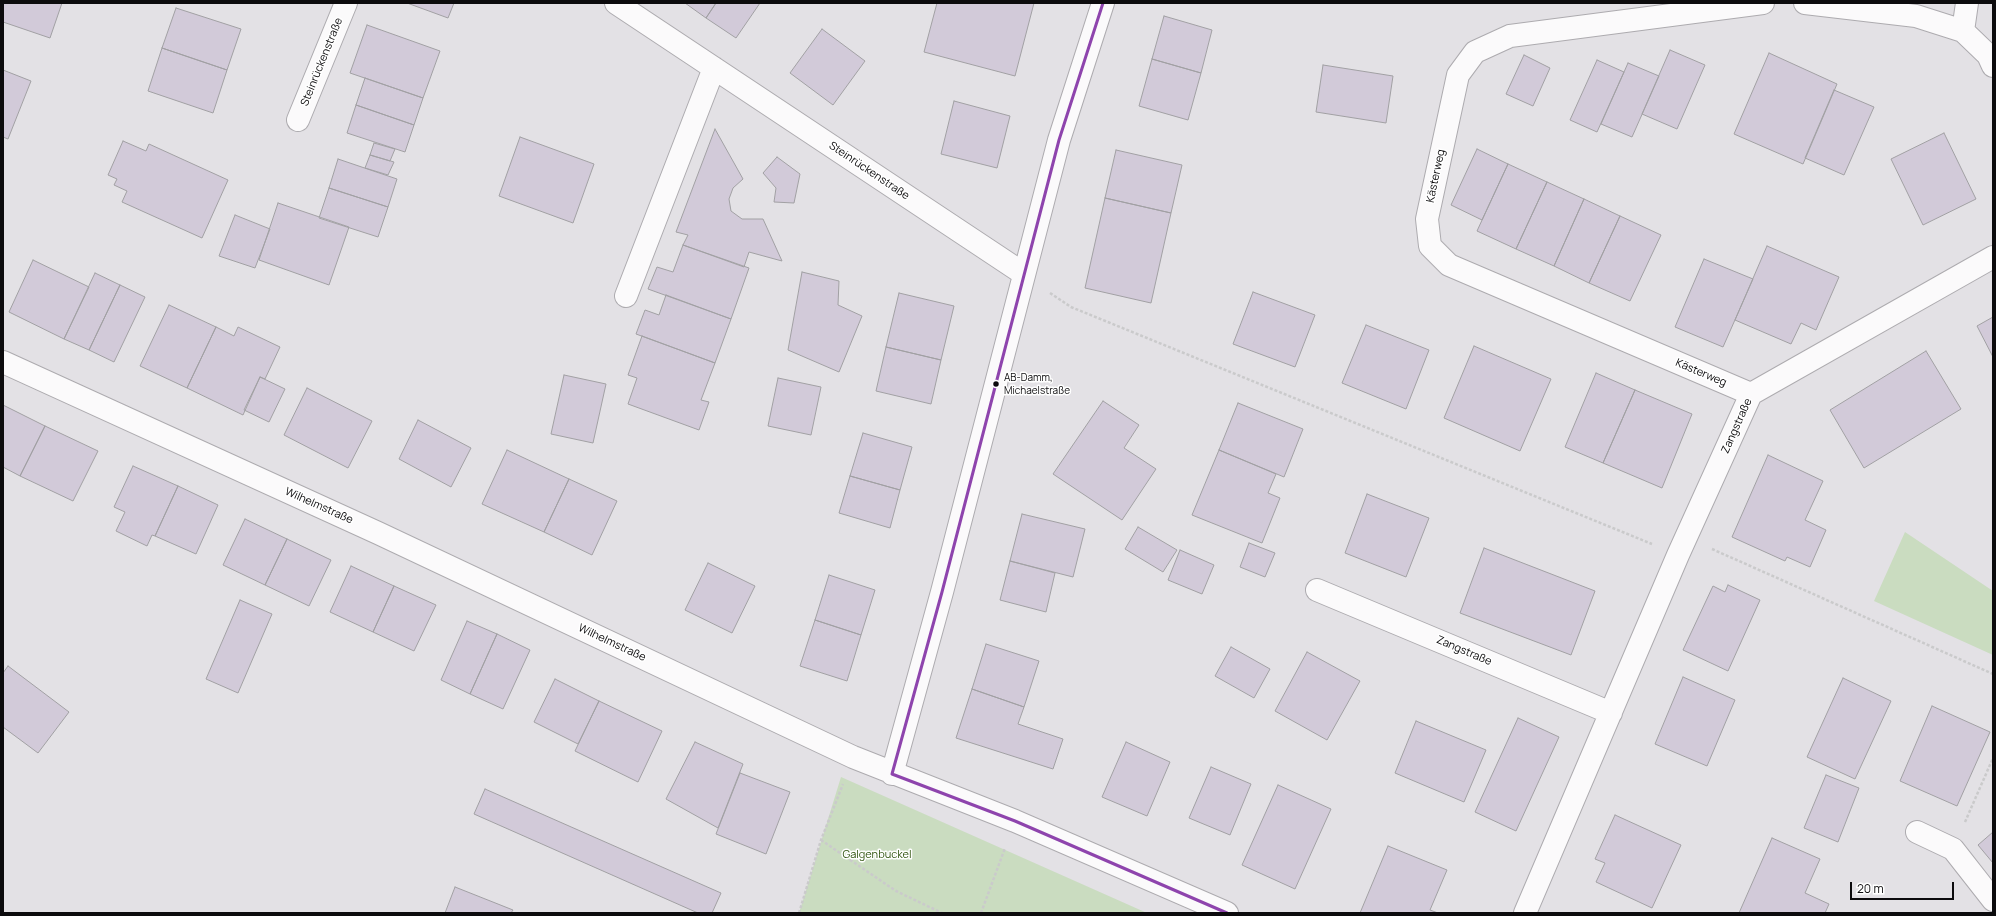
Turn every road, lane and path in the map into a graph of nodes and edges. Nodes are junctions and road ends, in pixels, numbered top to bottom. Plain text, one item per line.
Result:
1 (346, 3) edge
2 (616, 3) edge
3 (1103, 3) edge
4 (1764, 3) edge
5 (1805, 3) edge
6 (1967, 3) edge
7 (1963, 32) junction
8 (1993, 66) edge
9 (714, 68) junction
10 (298, 120) dead end
11 (1993, 257) edge
12 (1024, 274) junction
13 (626, 296) dead end
14 (3, 362) edge
15 (1751, 394) junction
16 (1682, 547) junction
17 (1317, 590) dead end
18 (1993, 674) edge
19 (1611, 713) junction
20 (853, 757) junction
21 (1993, 758) edge
22 (892, 774) junction
23 (1015, 821) junction
24 (1918, 832) dead end
25 (822, 840) junction
26 (1953, 849) junction
27 (1993, 900) edge
28 (799, 913) edge
29 (942, 913) edge
30 (981, 913) edge
31 (1227, 913) edge
32 (1525, 913) edge

1 - 10 street, Steinrückenstraße
2 - 9 street, Steinrückenstraße
3 - 12 street
4 - 15 street, Kästerweg
5 - 7 street
6 - 7 street
7 - 8 street
9 - 12 street, Steinrückenstraße
9 - 13 street
11 - 15 street, Zangstraße
12 - 16 path
12 - 22 street
14 - 20 street, Wilhelmstraße
15 - 16 street, Zangstraße
16 - 18 path
16 - 19 street, Zangstraße
17 - 19 street, Zangstraße
19 - 32 street, Zangstraße
20 - 22 street, Wilhelmstraße
20 - 25 path
21 - 26 path
22 - 23 street, Wilhelmstraße
23 - 30 path
23 - 31 street, Wilhelmstraße
24 - 26 street
25 - 28 path
25 - 29 path
26 - 27 street

